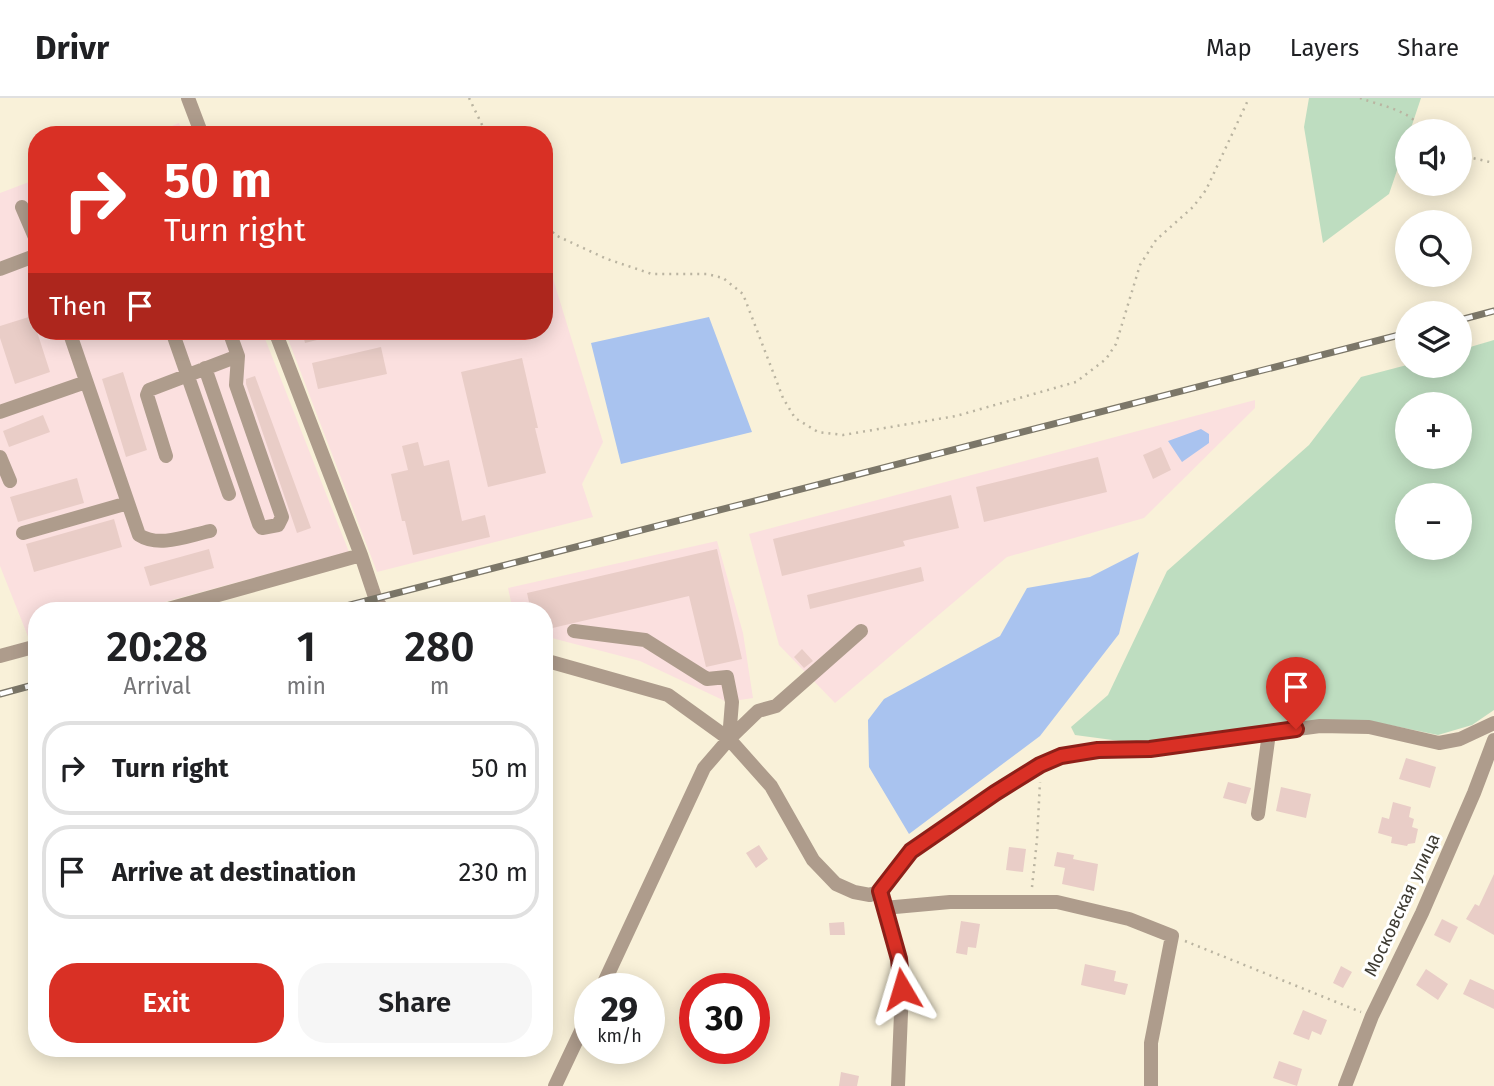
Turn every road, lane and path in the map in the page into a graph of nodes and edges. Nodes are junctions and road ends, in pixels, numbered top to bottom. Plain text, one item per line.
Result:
1 (188, 98) edge
2 (469, 98) edge
3 (1249, 98) edge
4 (1360, 98) edge
5 (1413, 119) edge
6 (198, 126) edge
7 (483, 126) edge
8 (1472, 158) edge
9 (1494, 163) edge
10 (22, 206) dead end
11 (28, 220) edge
12 (553, 232) edge
13 (555, 235) joint
14 (28, 258) edge
15 (0, 269) edge
16 (72, 340) edge
17 (175, 340) edge
18 (232, 340) edge
19 (278, 340) edge
20 (238, 356) junction
21 (205, 368) junction
22 (188, 374) junction
23 (86, 382) junction
24 (0, 412) edge
25 (166, 456) dead end
26 (0, 457) edge
27 (9, 481) dead end
28 (229, 494) dead end
29 (128, 503) junction
30 (210, 531) dead end
31 (23, 533) dead end
32 (361, 555) junction
33 (193, 602) edge
34 (377, 602) edge
35 (574, 631) dead end
36 (861, 631) dead end
37 (28, 648) edge
38 (0, 656) edge
39 (553, 663) edge
40 (1494, 723) edge
41 (1269, 733) junction
42 (729, 738) junction
43 (1494, 740) edge
44 (1040, 765) junction
45 (1258, 814) dead end
46 (880, 891) junction
47 (1030, 901) junction
48 (884, 908) junction
49 (1172, 936) junction
50 (608, 973) edge
51 (1371, 1016) junction
52 (574, 1046) edge
53 (555, 1086) edge
54 (898, 1086) edge
55 (1151, 1086) edge
56 (1345, 1086) edge

1 - 6 street
2 - 7 path
3 - 13 path
4 - 5 path
8 - 9 path
10 - 11 street
12 - 13 path
14 - 15 street
16 - 23 street
17 - 22 street
18 - 20 street
19 - 32 street
20 - 21 street
20 - 21 street
21 - 22 street
22 - 25 street
22 - 28 street
23 - 24 street
23 - 29 street
26 - 27 street
29 - 30 street
29 - 31 street
32 - 33 street
32 - 34 street
35 - 42 street
36 - 42 street
37 - 38 street
39 - 42 street
40 - 41 street
41 - 44 street
41 - 45 street
42 - 46 street
42 - 50 street
43 - 51 street, Московская улица
44 - 46 street
44 - 47 path
46 - 48 street
47 - 48 street
47 - 49 street
48 - 54 street
49 - 51 path
49 - 55 street
51 - 56 street, Московская улица
52 - 53 street

